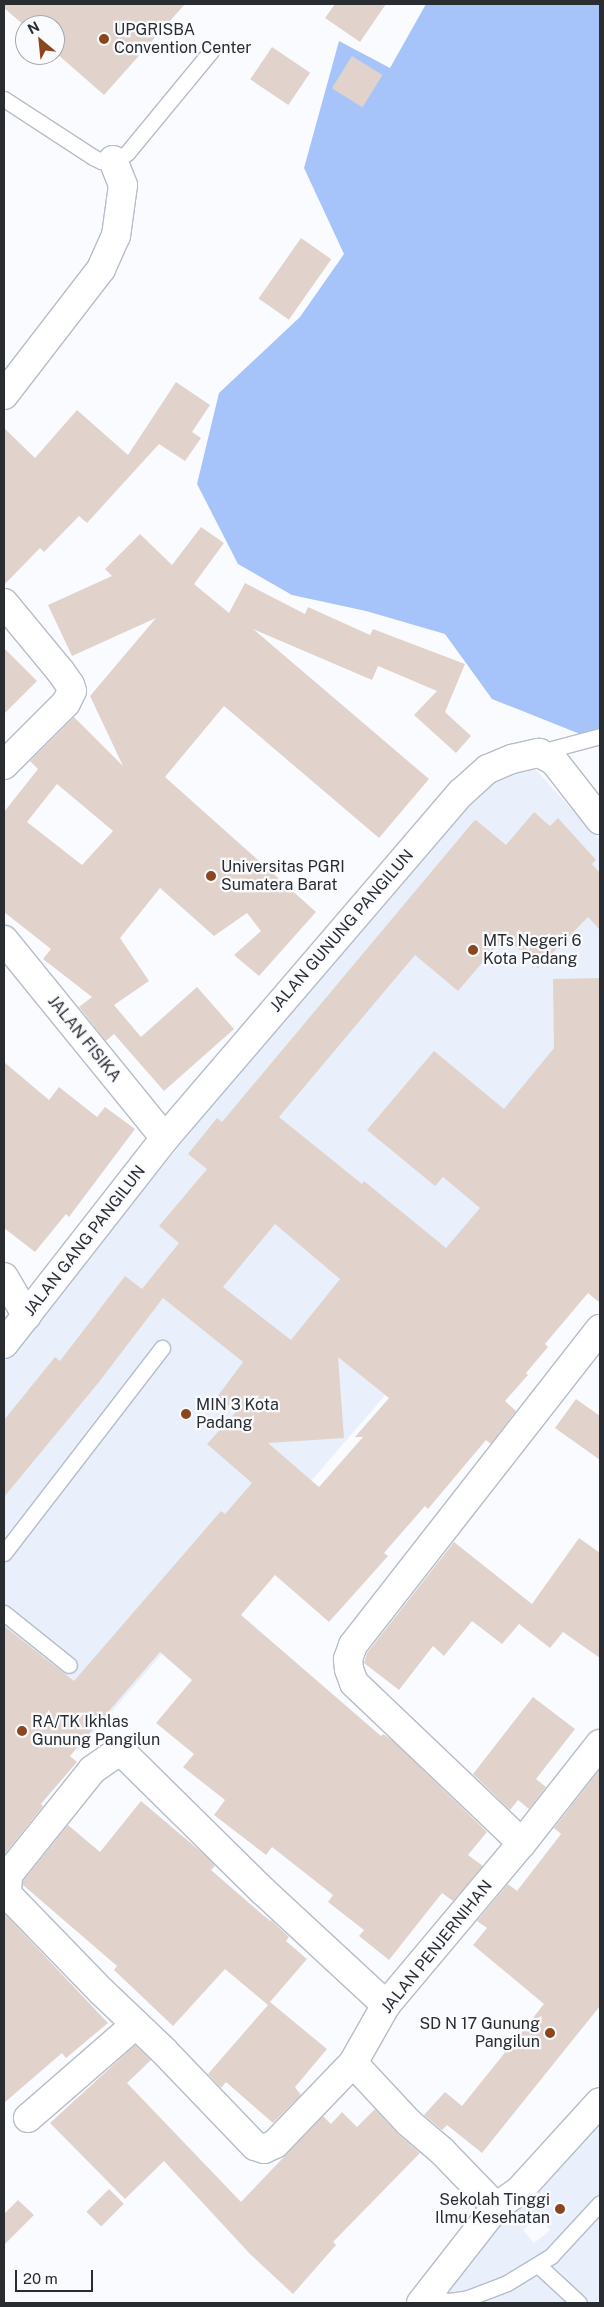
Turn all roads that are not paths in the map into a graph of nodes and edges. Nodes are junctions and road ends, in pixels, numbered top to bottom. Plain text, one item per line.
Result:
1 (211, 52) dead end
2 (4, 99) edge
3 (113, 160) junction
4 (4, 395) edge
5 (4, 603) edge
6 (600, 736) edge
7 (539, 753) junction
8 (4, 765) edge
9 (600, 820) edge
10 (4, 940) edge
11 (165, 1138) junction
12 (4, 1277) edge
13 (27, 1316) junction
14 (600, 1329) edge
15 (4, 1344) edge
16 (162, 1348) dead end
17 (4, 1553) edge
18 (4, 1613) edge
19 (69, 1665) dead end
20 (600, 1744) edge
21 (522, 1843) junction
22 (386, 2005) junction
23 (136, 2024) junction
24 (353, 2063) junction
25 (600, 2102) edge
26 (28, 2118) dead end
27 (600, 2203) edge
28 (496, 2207) junction
29 (538, 2266) junction
30 (423, 2301) edge
31 (471, 2301) edge
32 (579, 2303) edge

1 - 3 lane
2 - 3 lane
3 - 4 street
5 - 8 street
6 - 7 lane
7 - 9 street
7 - 11 street, JALAN GUNUNG PANGILUN
10 - 11 street, JALAN FISIKA
11 - 13 street, JALAN GANG PANGILUN
12 - 13 street
13 - 15 street, JALAN GANG PANGILUN
14 - 21 street
16 - 17 lane
18 - 19 lane
20 - 21 street, JALAN PENJERNIHAN
21 - 22 street, JALAN PENJERNIHAN
22 - 23 street, JALAN PENJERNIHAN
22 - 24 street, JALAN PENJERNIHAN
23 - 24 street, JALAN PENJERNIHAN
23 - 26 street
24 - 28 street
25 - 28 street
27 - 29 lane
28 - 30 street
29 - 31 lane
29 - 32 lane
30 - 31 lane

